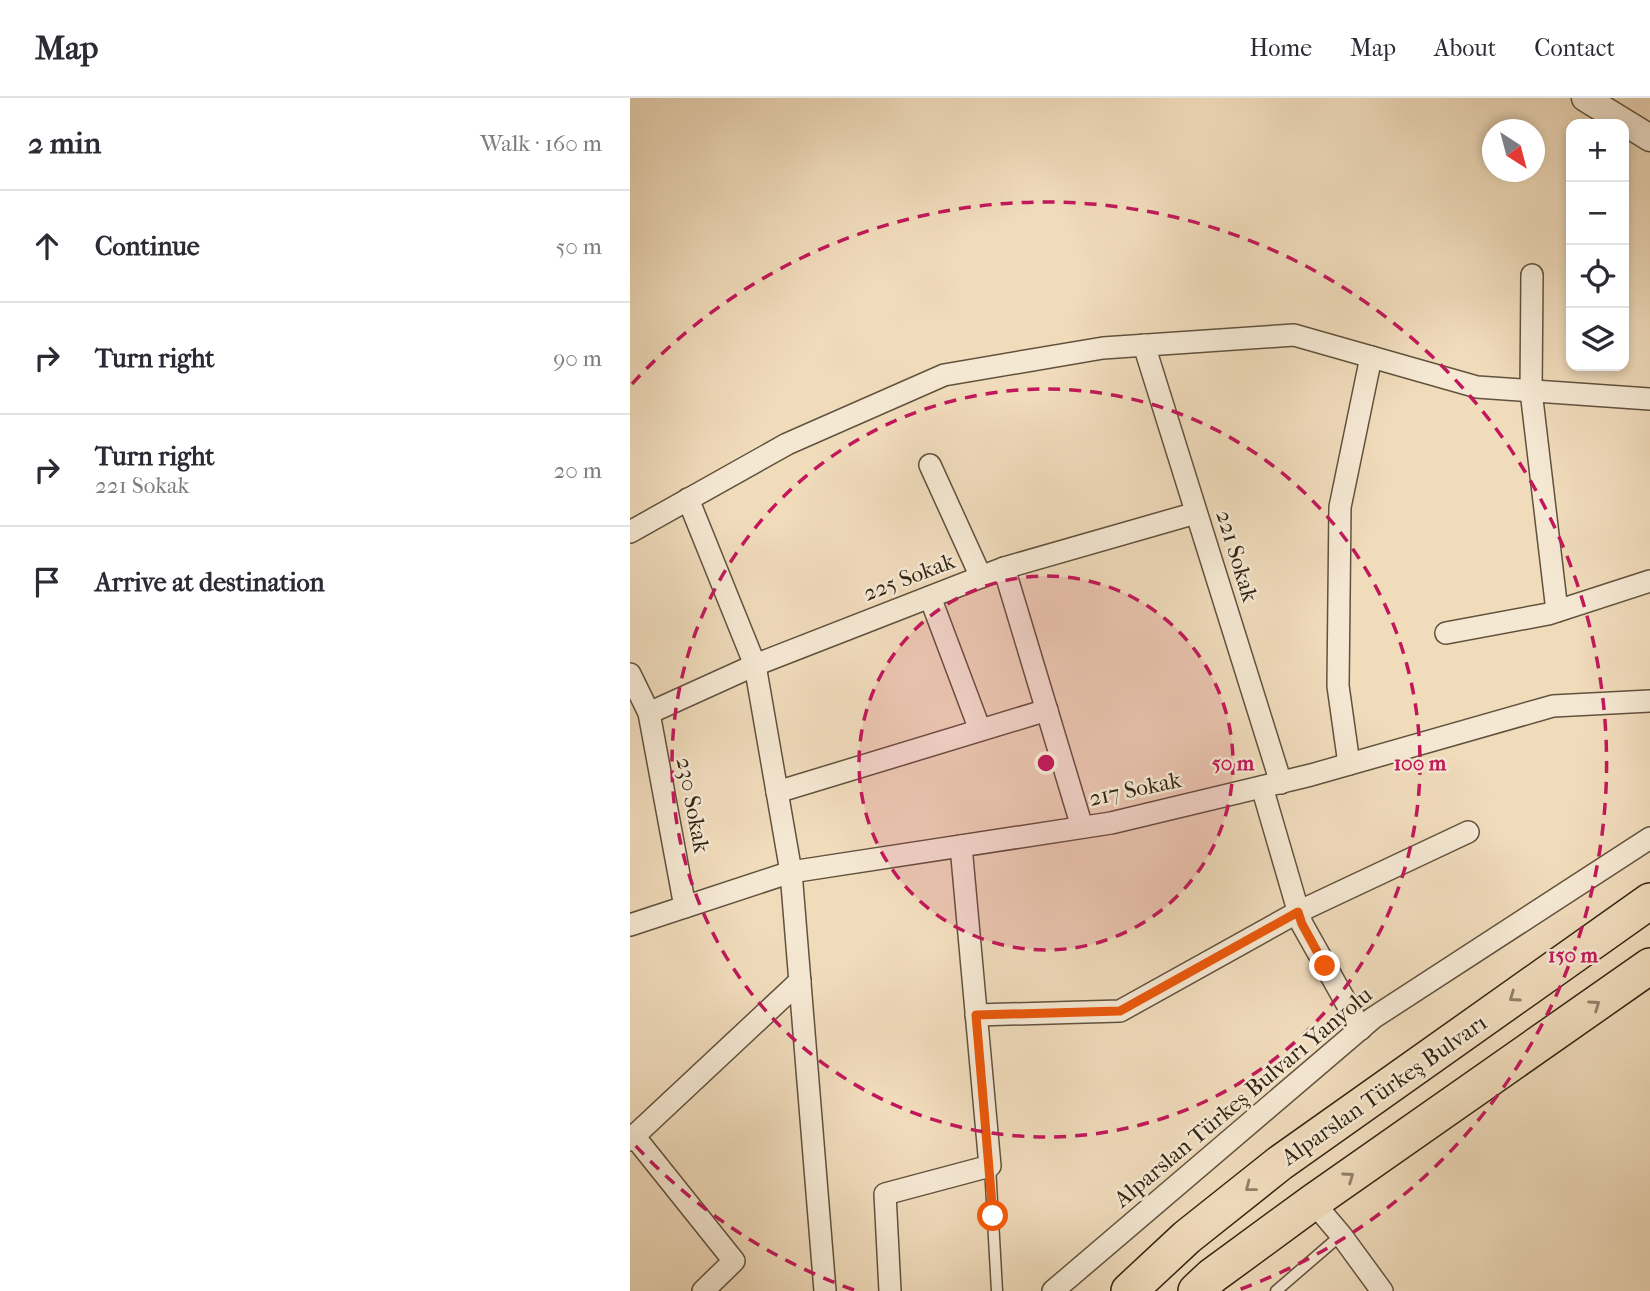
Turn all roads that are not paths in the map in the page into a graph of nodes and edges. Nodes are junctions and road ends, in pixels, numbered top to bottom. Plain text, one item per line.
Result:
1 (1585, 98) edge
2 (1650, 138) edge
3 (1532, 275) dead end
4 (1144, 345) junction
5 (1371, 357) junction
6 (1531, 391) junction
7 (1650, 399) edge
8 (930, 465) dead end
9 (688, 499) junction
10 (1196, 513) junction
11 (630, 532) edge
12 (1004, 568) junction
13 (981, 577) junction
14 (1650, 581) edge
15 (930, 597) junction
16 (1556, 611) junction
17 (1446, 633) dead end
18 (755, 665) junction
19 (630, 674) edge
20 (1650, 701) edge
21 (1047, 710) junction
22 (649, 713) junction
23 (980, 730) junction
24 (1349, 764) junction
25 (1272, 785) junction
26 (777, 792) junction
27 (1082, 827) junction
28 (1468, 832) dead end
29 (1650, 838) edge
30 (961, 846) junction
31 (791, 872) junction
32 (1650, 901) edge
33 (685, 907) junction
34 (1298, 912) junction
35 (630, 925) edge
36 (1650, 966) edge
37 (800, 981) junction
38 (976, 1015) junction
39 (1361, 1029) junction
40 (632, 1138) edge
41 (990, 1166) junction
42 (1313, 1202) junction
43 (1341, 1235) junction
44 (704, 1291) edge
45 (825, 1291) edge
46 (890, 1291) edge
47 (997, 1291) edge
48 (1053, 1291) edge
49 (1129, 1291) edge
50 (1196, 1291) edge
51 (1276, 1291) edge
52 (1382, 1291) edge

1 - 2 street
3 - 6 street
4 - 5 street
4 - 9 street
4 - 10 street, 221 Sokak
5 - 6 street
5 - 24 street
6 - 7 street
6 - 16 street
8 - 13 street
9 - 11 street
9 - 18 street
10 - 12 street, 225 Sokak
10 - 25 street, 221 Sokak
12 - 13 street, 225 Sokak
12 - 21 street
13 - 15 street, 225 Sokak
14 - 16 street
15 - 18 street, 225 Sokak
15 - 23 street
16 - 17 street
18 - 22 street, 225 Sokak
18 - 26 street
19 - 22 street, 230 Sokak
20 - 24 street, 217 Sokak
21 - 23 street
21 - 27 street
22 - 33 street, 230 Sokak
23 - 26 street
24 - 25 street, 217 Sokak
25 - 27 street, 217 Sokak
25 - 34 street, 221 Sokak
26 - 31 street
27 - 30 street, 217 Sokak
28 - 34 street
29 - 39 street, Alparslan Türkeş Bulvarı Yanyolu
30 - 31 street, 217 Sokak
30 - 38 street
31 - 33 street, 217 Sokak
31 - 37 street
32 -> 49 highway, Alparslan Türkeş Bulvarı
33 - 35 street, 217 Sokak
34 - 38 street
34 - 39 street, 221 Sokak
42 -> 36 highway
37 - 40 street
37 - 45 street
38 - 41 street
39 - 48 street, Alparslan Türkeş Bulvarı Yanyolu
40 - 44 street
41 - 46 street
41 - 47 lane
42 - 43 street
42 - 50 highway
43 - 51 lane
43 - 52 street

